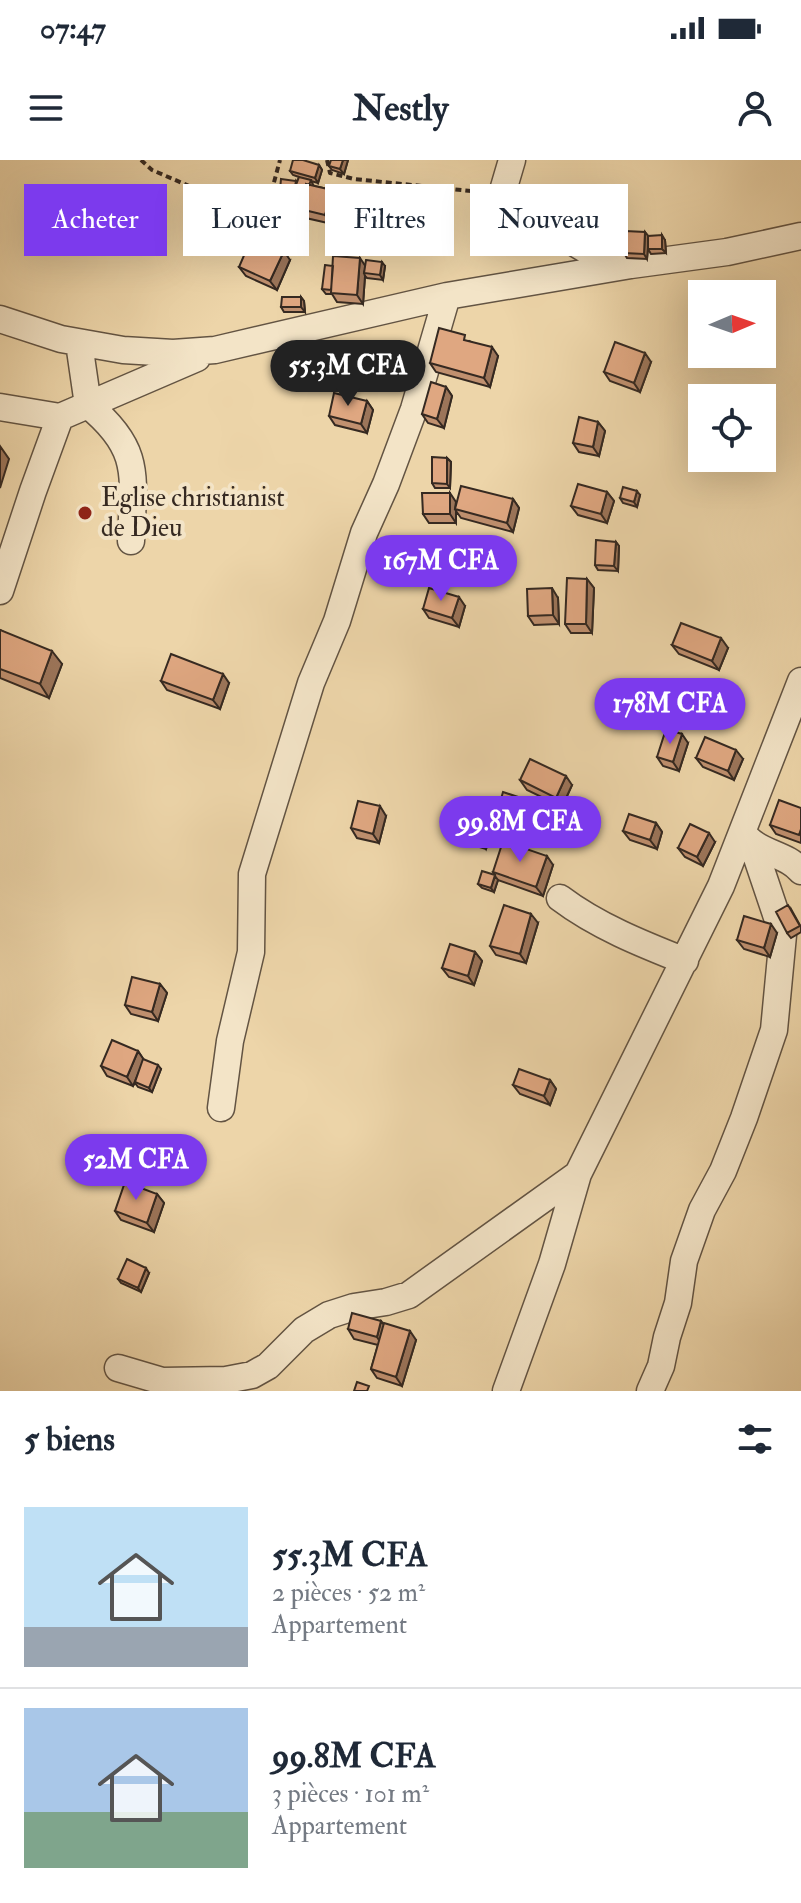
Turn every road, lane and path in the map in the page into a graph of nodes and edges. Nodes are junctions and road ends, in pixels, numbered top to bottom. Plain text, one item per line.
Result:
1 (141, 160) edge
2 (280, 160) edge
3 (320, 160) edge
4 (512, 160) edge
5 (326, 161) edge
6 (505, 184) edge
7 (470, 191) edge
8 (801, 236) edge
9 (600, 256) edge
10 (631, 265) junction
11 (447, 296) junction
12 (0, 319) edge
13 (79, 343) junction
14 (215, 350) junction
15 (88, 405) junction
16 (0, 407) edge
17 (60, 417) junction
18 (131, 541) dead end
19 (0, 591) edge
20 (801, 681) edge
21 (748, 838) junction
22 (801, 871) edge
23 (560, 898) dead end
24 (685, 961) junction
25 (221, 1108) dead end
26 (578, 1174) junction
27 (118, 1368) dead end
28 (162, 1381) junction
29 (203, 1391) edge
30 (506, 1391) edge
31 (650, 1391) edge

1 - 2 path
3 - 5 path
4 - 6 street
5 - 7 path
8 - 10 street
9 - 10 street
10 - 11 street
11 - 14 street
11 - 25 street
12 - 13 street
13 - 14 street
13 - 15 street
14 - 15 street
15 - 17 street
15 - 18 street
16 - 17 street
17 - 19 street
20 - 21 street
21 - 22 street
21 - 24 street
21 - 31 street
23 - 24 street
24 - 26 street
26 - 28 street
26 - 30 street
27 - 28 street
28 - 29 street

